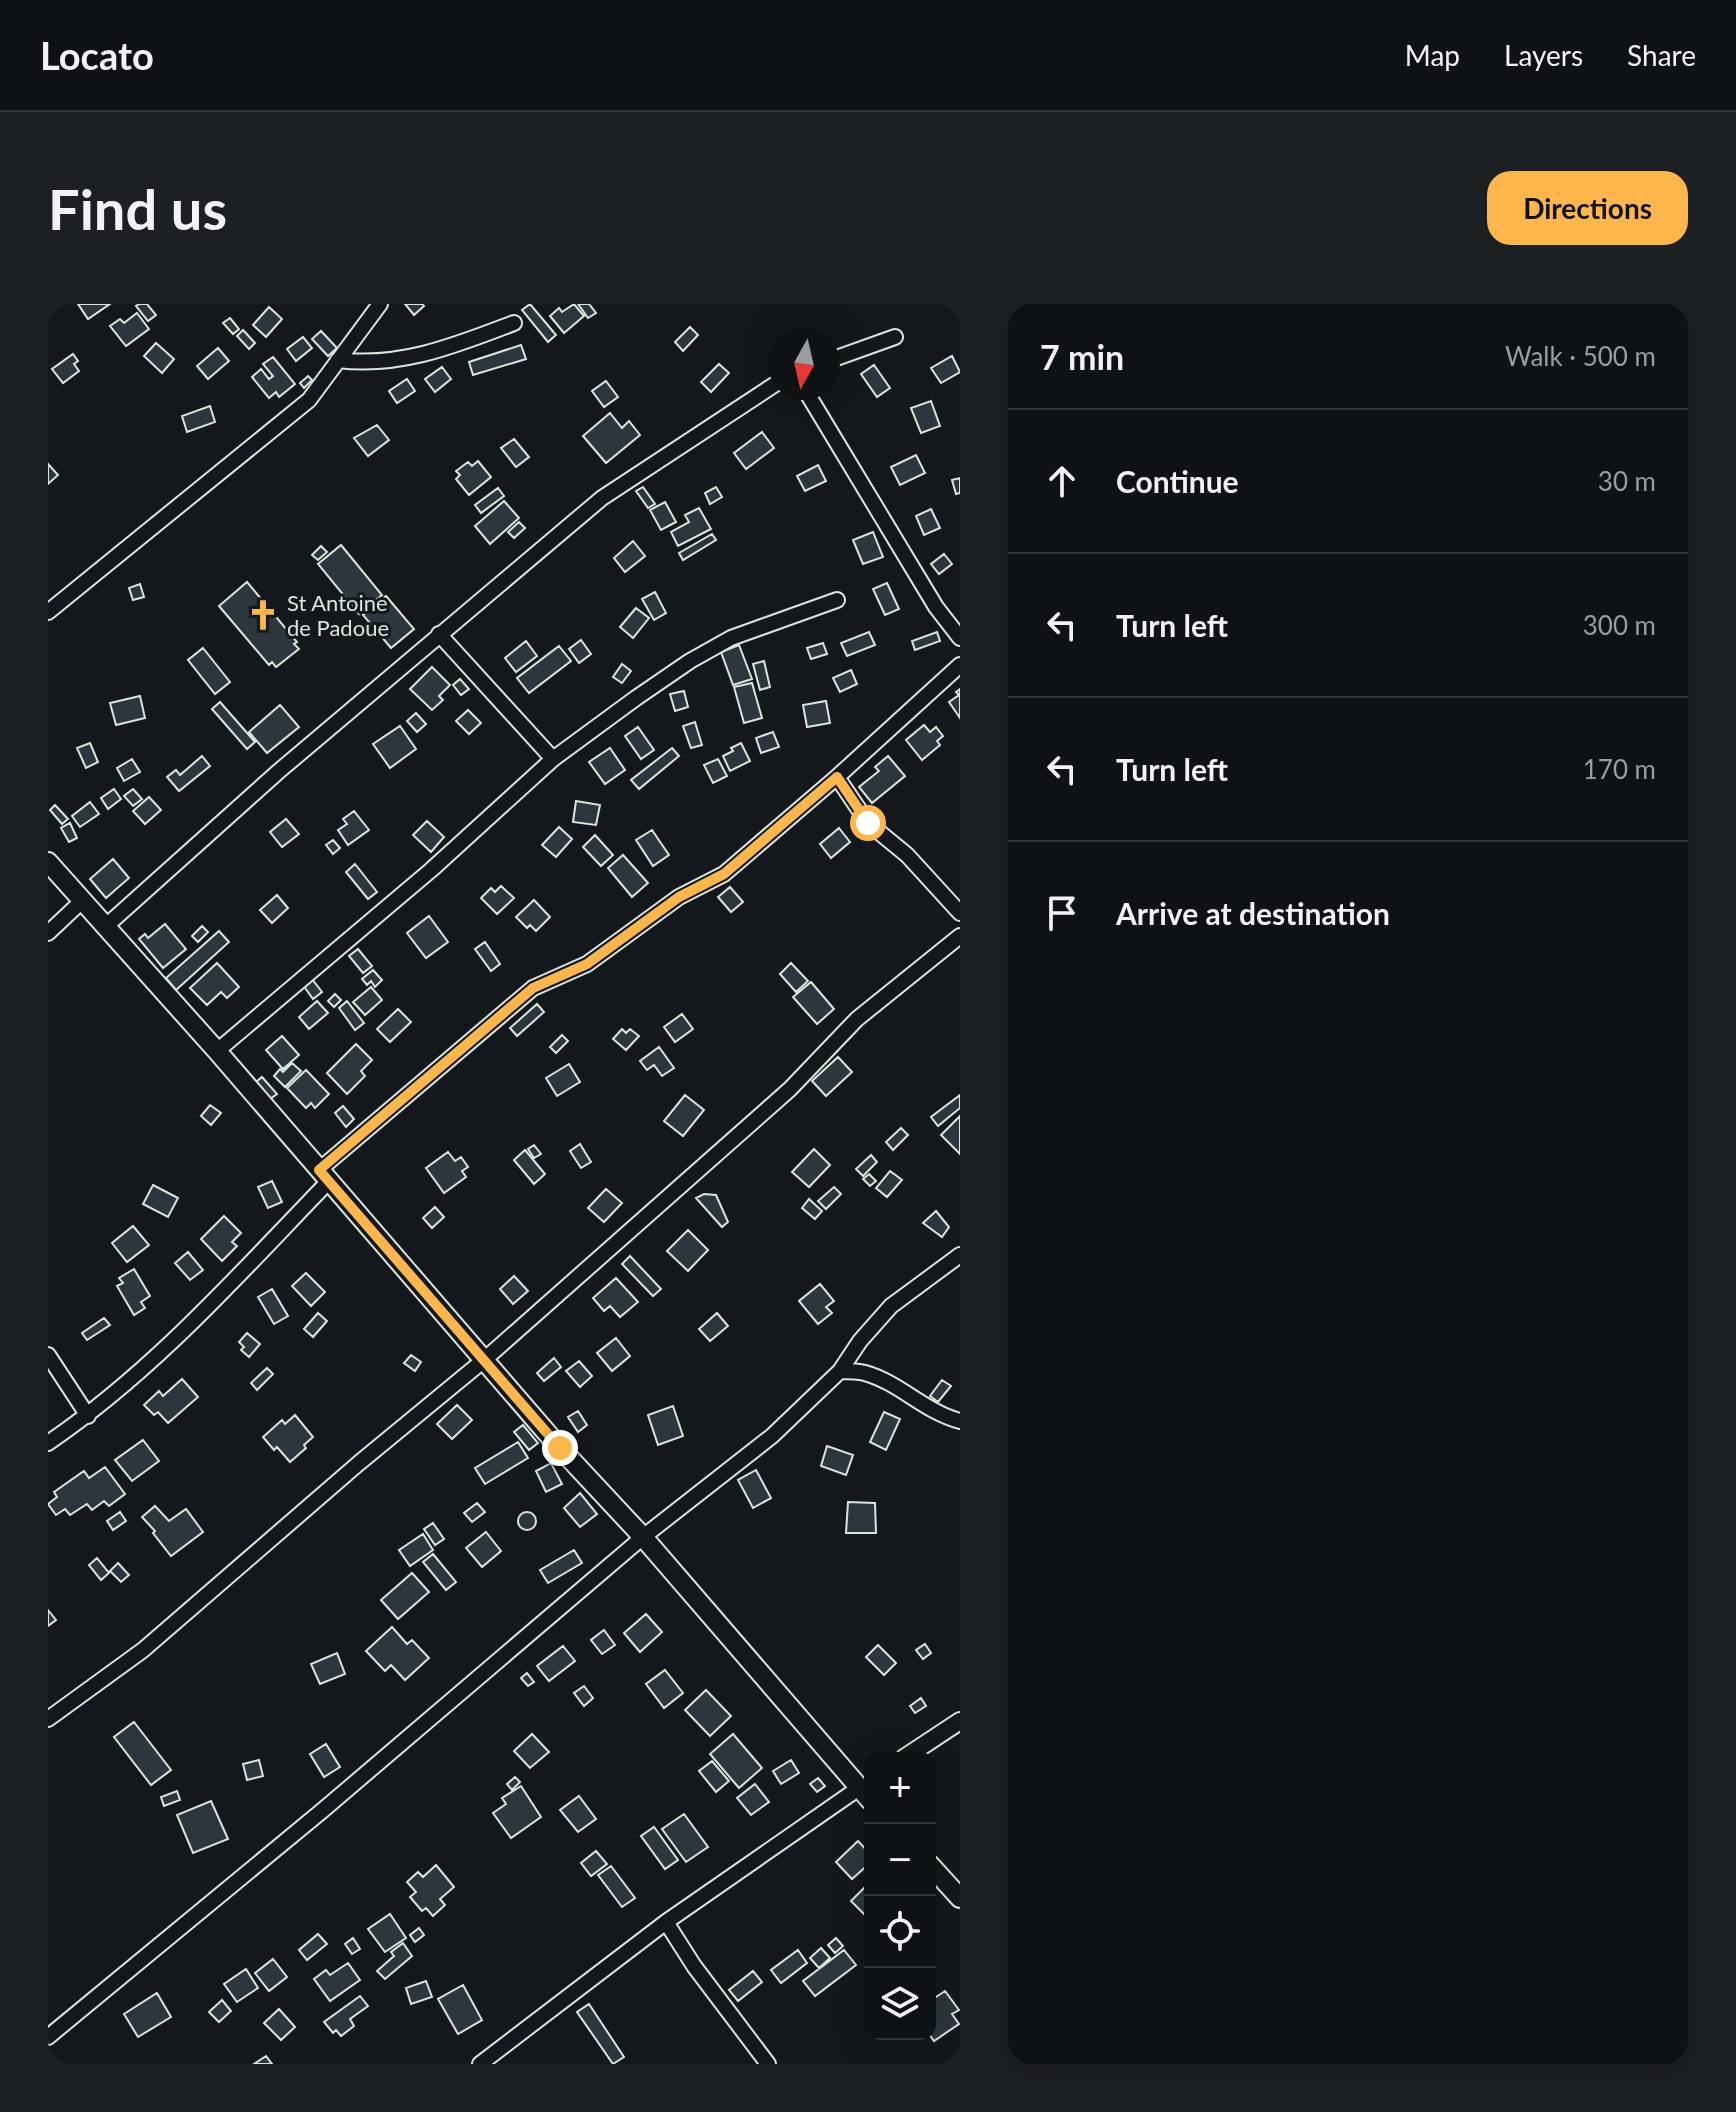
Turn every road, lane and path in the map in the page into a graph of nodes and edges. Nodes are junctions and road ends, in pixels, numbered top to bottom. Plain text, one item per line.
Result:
1 (380, 304) edge
2 (514, 323) dead end
3 (895, 337) dead end
4 (840, 357) edge
5 (338, 360) junction
6 (768, 389) edge
7 (811, 400) edge
8 (837, 600) dead end
9 (48, 612) edge
10 (439, 634) junction
11 (960, 638) edge
12 (960, 665) edge
13 (553, 759) junction
14 (837, 777) junction
15 (48, 862) edge
16 (82, 901) junction
17 (960, 913) edge
18 (105, 927) junction
19 (48, 933) edge
20 (960, 936) edge
21 (217, 1051) junction
22 (324, 1175) junction
23 (960, 1255) edge
24 (48, 1355) edge
25 (484, 1360) junction
26 (840, 1371) junction
27 (88, 1416) junction
28 (960, 1421) edge
29 (48, 1443) edge
30 (643, 1537) junction
31 (48, 1719) edge
32 (960, 1721) edge
33 (913, 1752) edge
34 (864, 1787) edge
35 (864, 1790) edge
36 (936, 1872) edge
37 (960, 1898) edge
38 (666, 1922) junction
39 (48, 2037) edge
40 (480, 2064) edge
41 (768, 2064) edge

1 - 5 street
2 - 5 street
3 - 4 street
5 - 9 street
6 - 10 street
7 - 11 street
8 - 13 street
10 - 13 street
10 - 18 street
12 - 14 street
13 - 21 street
14 - 17 street
14 - 22 street
15 - 16 main road
16 - 18 main road
16 - 19 street
18 - 21 main road
20 - 25 street
21 - 22 main road
22 - 25 main road
22 - 27 street
23 - 26 street
24 - 27 street
25 - 30 main road
25 - 31 street
26 - 28 street
26 - 30 street
27 - 29 street
30 - 34 main road
30 - 39 street
32 - 33 street
35 - 38 street
36 - 37 main road
38 - 40 street
38 - 41 street

